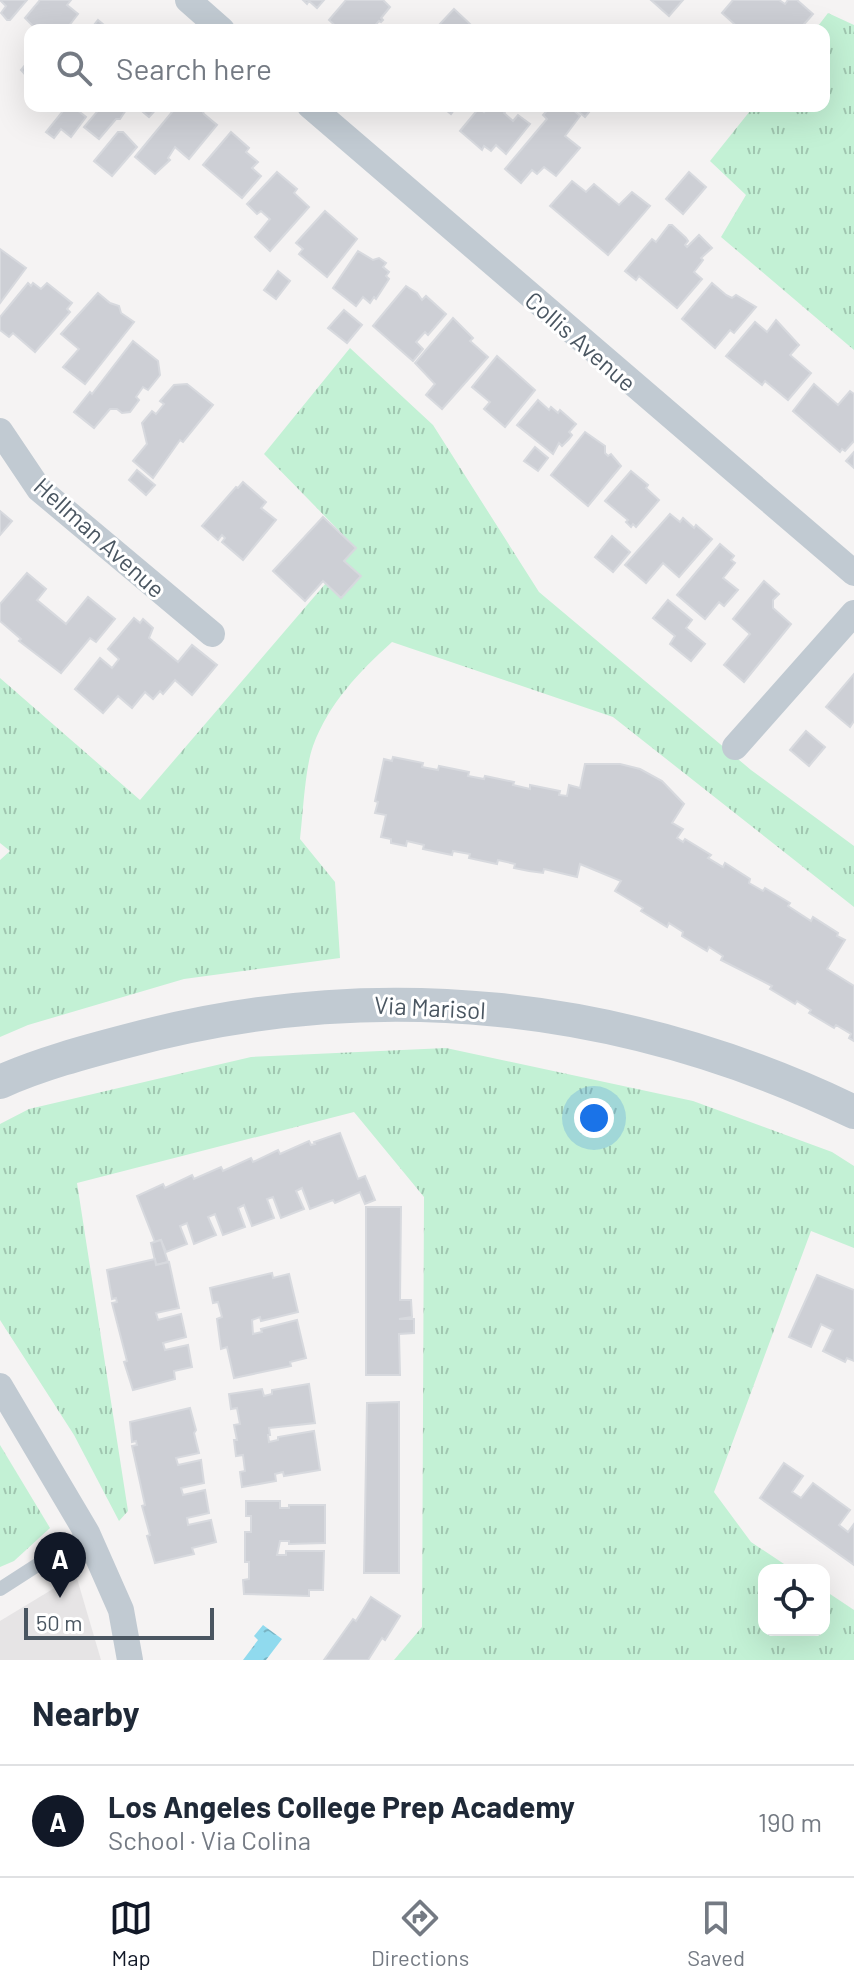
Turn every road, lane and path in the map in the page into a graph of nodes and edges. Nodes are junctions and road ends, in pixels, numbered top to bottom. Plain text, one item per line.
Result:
1 (188, 0) edge
2 (215, 24) edge
3 (317, 112) edge
4 (0, 431) edge
5 (854, 573) edge
6 (854, 613) edge
7 (212, 634) dead end
8 (735, 747) dead end
9 (0, 1082) edge
10 (854, 1112) edge
11 (0, 1386) edge
12 (87, 1533) junction
13 (0, 1589) edge
14 (130, 1660) edge

1 - 2 street
3 - 5 street, Collis Avenue
4 - 7 street, Hellman Avenue
6 - 8 street
9 - 10 street, Via Marisol
11 - 12 street
12 - 13 lane
12 - 14 street

